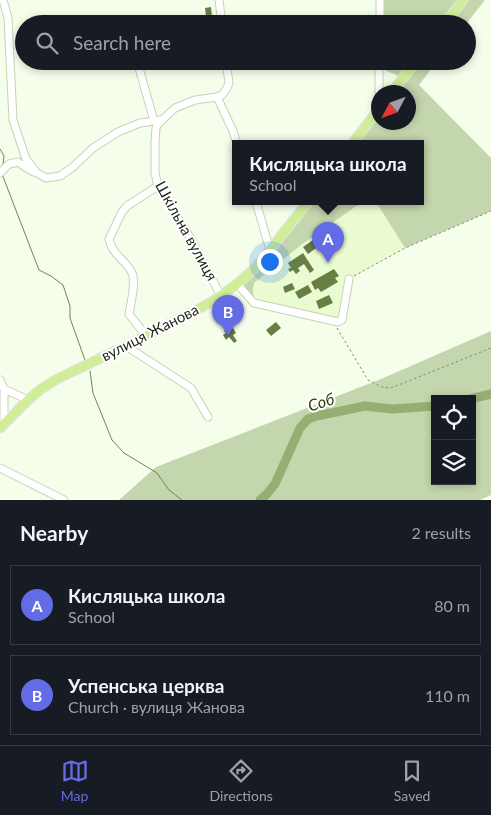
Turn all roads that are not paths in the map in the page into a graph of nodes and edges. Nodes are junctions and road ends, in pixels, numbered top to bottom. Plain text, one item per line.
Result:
1 (2, 0) edge
2 (218, 0) edge
3 (380, 0) edge
4 (463, 0) edge
5 (220, 15) edge
6 (380, 15) edge
7 (452, 15) edge
8 (140, 70) edge
9 (227, 70) edge
10 (380, 70) edge
11 (409, 70) edge
12 (379, 85) edge
13 (397, 85) edge
14 (217, 96) junction
15 (371, 119) edge
16 (158, 120) junction
17 (235, 140) edge
18 (355, 140) edge
19 (0, 173) edge
20 (37, 173) junction
21 (158, 186) junction
22 (257, 205) edge
23 (306, 205) edge
24 (270, 250) junction
25 (349, 279) road end
26 (237, 284) junction
27 (221, 296) junction
28 (146, 336) junction
29 (126, 346) junction
30 (0, 380) edge
31 (4, 388) junction
32 (28, 400) junction
33 (208, 416) dead end
34 (2, 426) edge
35 (0, 468) edge
36 (64, 500) edge

1 - 20 street
2 - 5 street
3 - 6 street
4 - 7 main road
8 - 16 street
9 - 14 street
10 - 12 street
11 - 13 main road
14 - 16 street
14 - 17 street
15 - 18 main road
16 - 20 street
16 - 21 street, Шкільна вулиця
19 - 20 street
21 - 27 street, Шкільна вулиця
21 - 28 street
22 - 24 street
23 - 24 main road, вулиця Жанова
24 - 26 main road, вулиця Жанова
25 - 26 street
26 - 27 main road, вулиця Жанова
27 - 28 main road, вулиця Жанова
28 - 29 main road, вулиця Жанова
29 - 32 main road, вулиця Жанова
29 - 33 street
30 - 31 street
31 - 32 street
31 - 34 street
32 - 34 main road, вулиця Жанова
35 - 36 street

